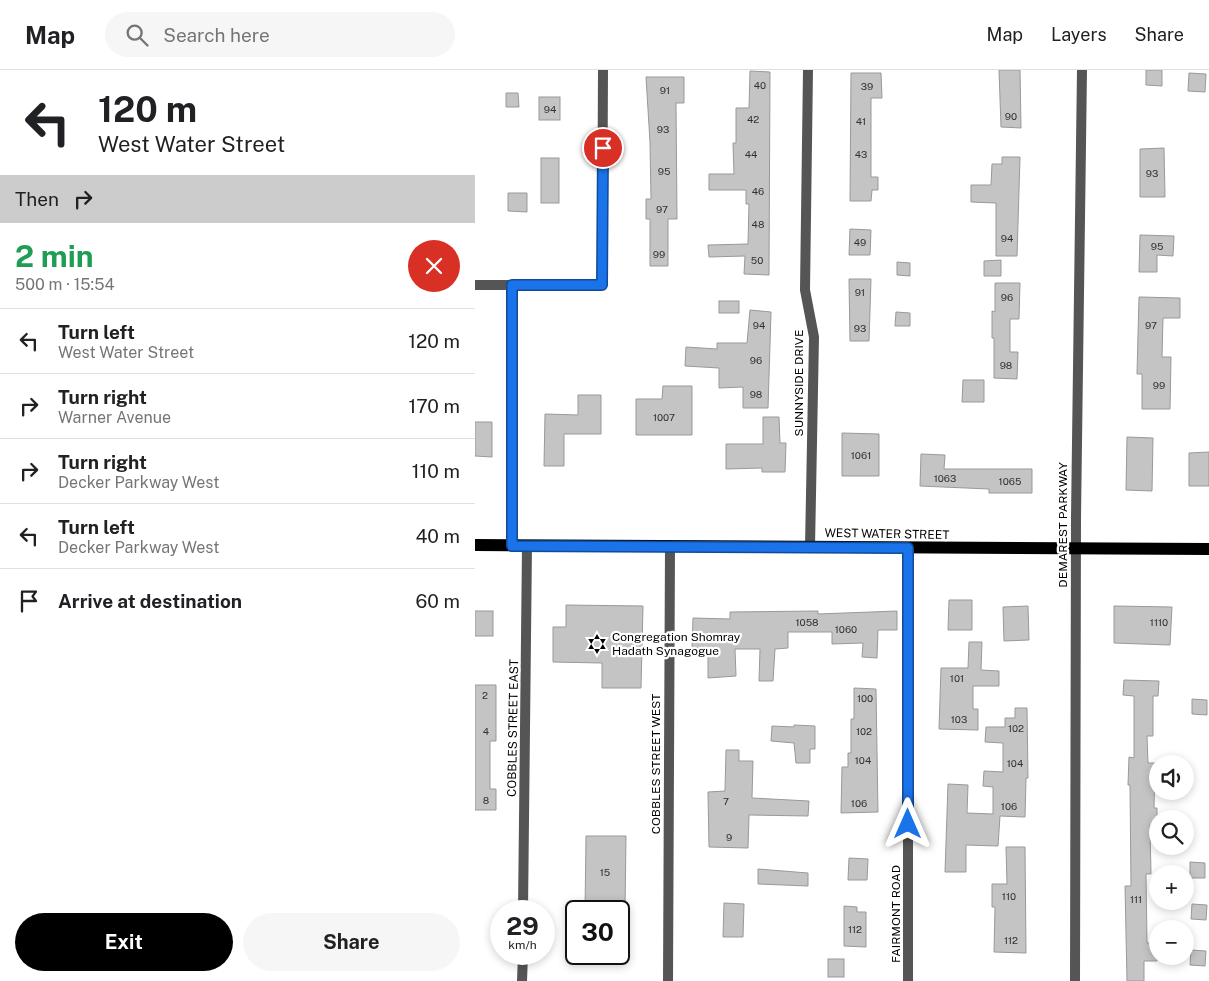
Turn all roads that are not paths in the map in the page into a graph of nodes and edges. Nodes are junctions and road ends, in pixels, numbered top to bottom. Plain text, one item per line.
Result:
1 (603, 70) edge
2 (809, 70) edge
3 (1082, 70) edge
4 (475, 285) edge
5 (512, 285) junction
6 (475, 545) edge
7 (512, 546) junction
8 (527, 546) junction
9 (670, 547) junction
10 (810, 547) junction
11 (908, 548) junction
12 (1076, 548) junction
13 (1209, 549) edge
14 (523, 900) edge
15 (523, 965) edge
16 (522, 981) edge
17 (668, 981) edge
18 (908, 981) edge
19 (1075, 981) edge

1 - 5 street
2 - 10 street, SUNNYSIDE DRIVE
3 - 12 street, DEMAREST PARKWAY
4 - 5 street
5 - 7 street
6 - 7 main road, WEST WATER STREET
7 - 8 main road, WEST WATER STREET
8 - 9 main road, WEST WATER STREET
8 - 14 street, COBBLES STREET EAST
9 - 10 main road, WEST WATER STREET
9 - 17 street, COBBLES STREET WEST
10 - 11 main road, WEST WATER STREET
11 - 12 main road, WEST WATER STREET
11 - 18 street, FAIRMONT ROAD
12 - 13 main road, WEST WATER STREET
12 - 19 street, DEMAREST PARKWAY
15 - 16 street

